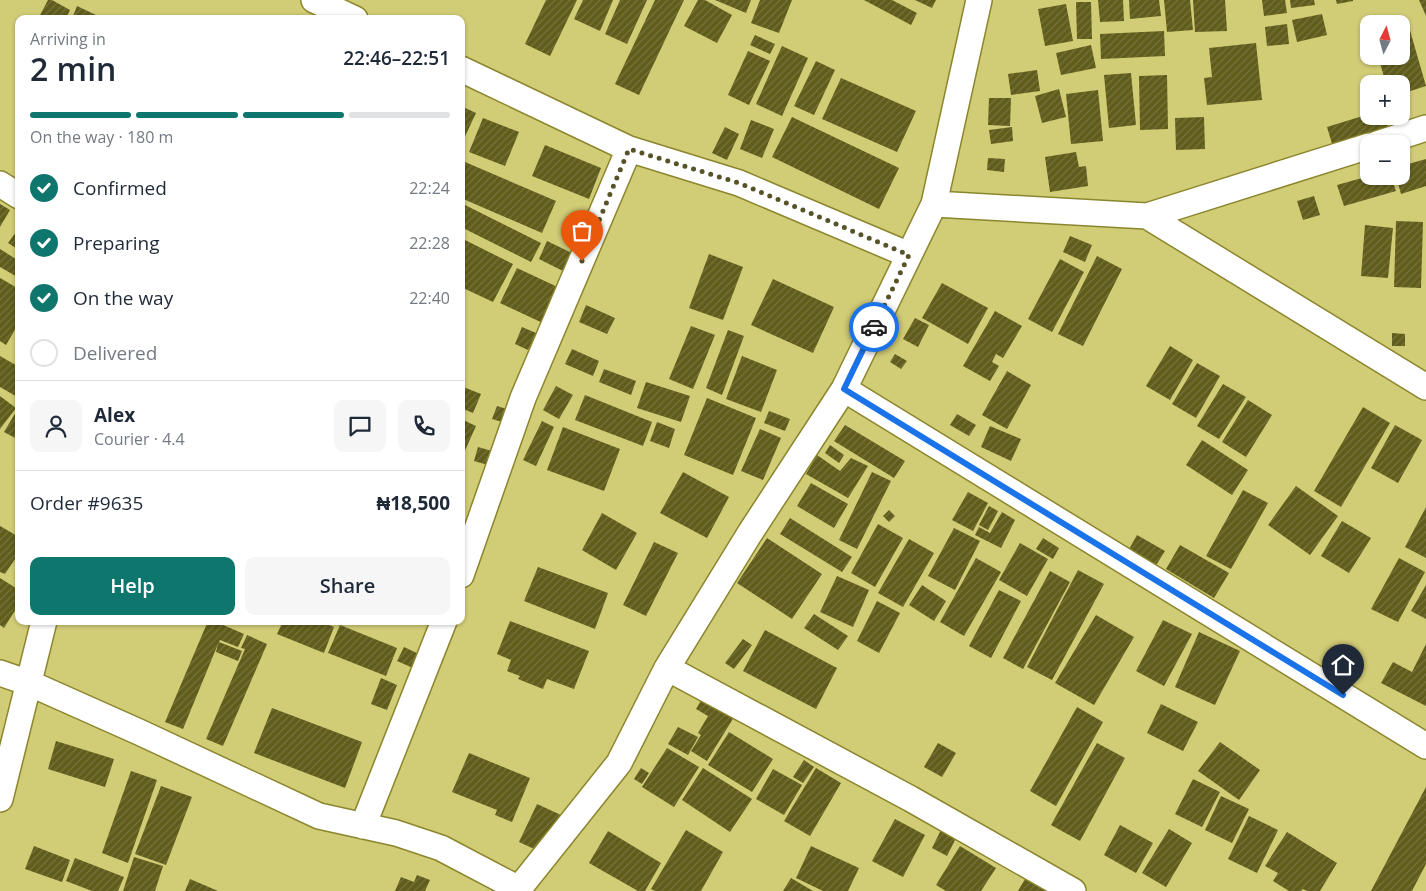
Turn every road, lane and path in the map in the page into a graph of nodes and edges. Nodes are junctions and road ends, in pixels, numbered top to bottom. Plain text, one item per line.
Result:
1 (314, 0) edge
2 (980, 0) edge
3 (343, 15) edge
4 (465, 71) edge
5 (1426, 128) edge
6 (1405, 135) edge
7 (629, 149) junction
8 (1360, 149) edge
9 (0, 184) edge
10 (15, 193) edge
11 (934, 204) junction
12 (1147, 216) junction
13 (909, 255) junction
14 (1426, 387) edge
15 (844, 389) junction
16 (465, 564) edge
17 (43, 625) edge
18 (442, 625) edge
19 (667, 668) junction
20 (0, 673) edge
21 (29, 683) junction
22 (1426, 746) edge
23 (0, 799) edge
24 (363, 826) junction
25 (518, 890) edge
26 (1073, 891) edge

1 - 3 street
2 - 11 street
4 - 7 street
5 - 6 street
7 - 13 street
7 - 16 street
8 - 12 street
9 - 10 street
11 - 12 street
11 - 13 street
12 - 14 street
13 - 15 street
15 - 19 street
15 - 22 street
17 - 21 street
18 - 24 street
19 - 25 street
19 - 26 street
20 - 21 street
21 - 23 street
21 - 24 street
24 - 25 street

